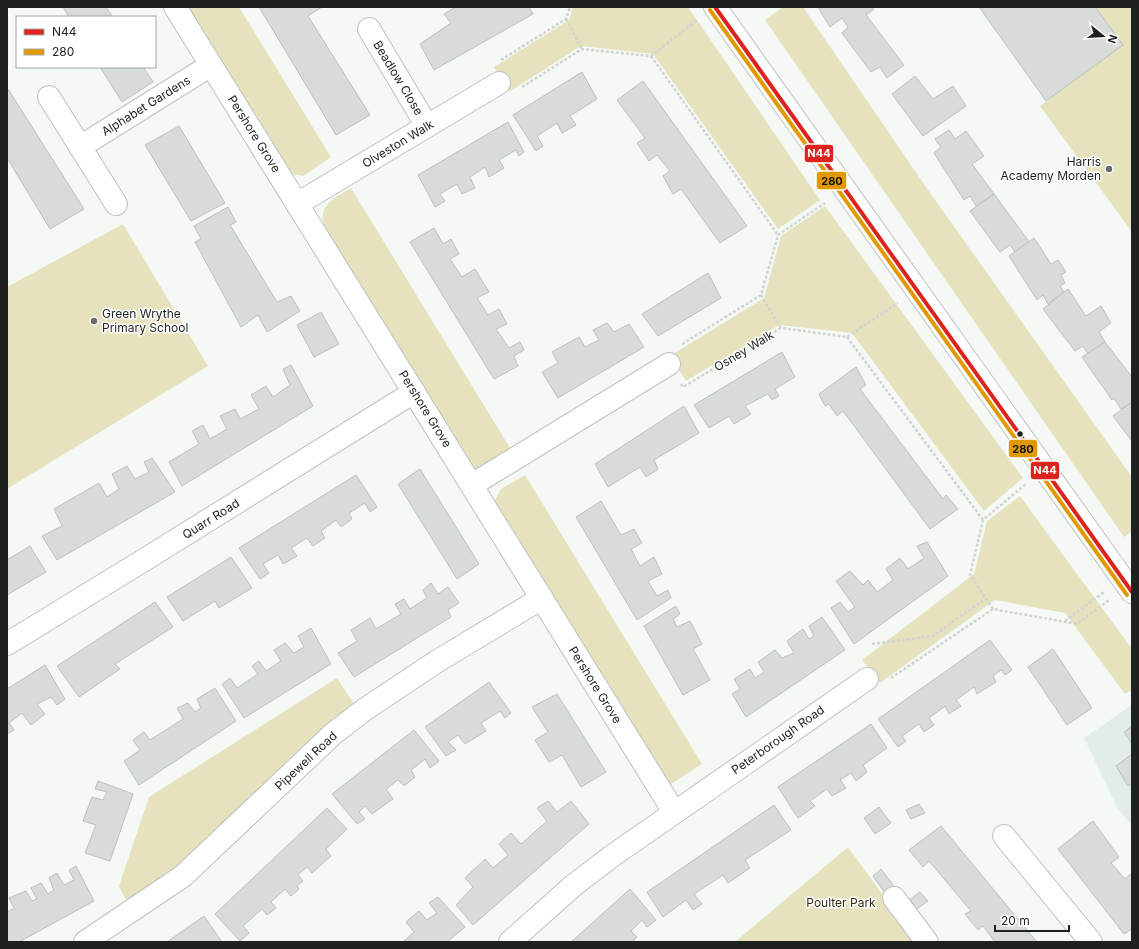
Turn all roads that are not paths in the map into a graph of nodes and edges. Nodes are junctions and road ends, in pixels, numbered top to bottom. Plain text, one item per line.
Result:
1 (175, 7) edge
2 (709, 12) edge
3 (369, 29) dead end
4 (211, 65) junction
5 (499, 83) road end
6 (49, 97) dead end
7 (427, 126) junction
8 (80, 147) junction
9 (116, 204) dead end
10 (297, 204) junction
11 (669, 364) road end
12 (414, 392) junction
13 (472, 485) junction
14 (1132, 592) edge
15 (542, 598) junction
16 (7, 644) edge
17 (867, 679) road end
18 (674, 812) junction
19 (1004, 836) dead end
20 (894, 898) dead end
21 (1085, 940) edge
22 (85, 942) edge
23 (510, 942) edge
24 (927, 942) edge

1 - 4 street, Pershore Grove
2 - 14 street
3 - 7 street, Beadlow Close
4 - 8 street, Alphabet Gardens
4 - 10 street, Pershore Grove
5 - 7 street, Olveston Walk
6 - 8 street
7 - 10 street, Olveston Walk
8 - 9 street
10 - 12 street, Pershore Grove
11 - 13 street
12 - 13 street, Pershore Grove
12 - 16 street, Quarr Road
13 - 15 street, Pershore Grove
15 - 18 street, Pershore Grove
15 - 22 street, Pipewell Road
17 - 18 street, Peterborough Road
18 - 23 street, Peterborough Road
19 - 21 street
20 - 24 street

